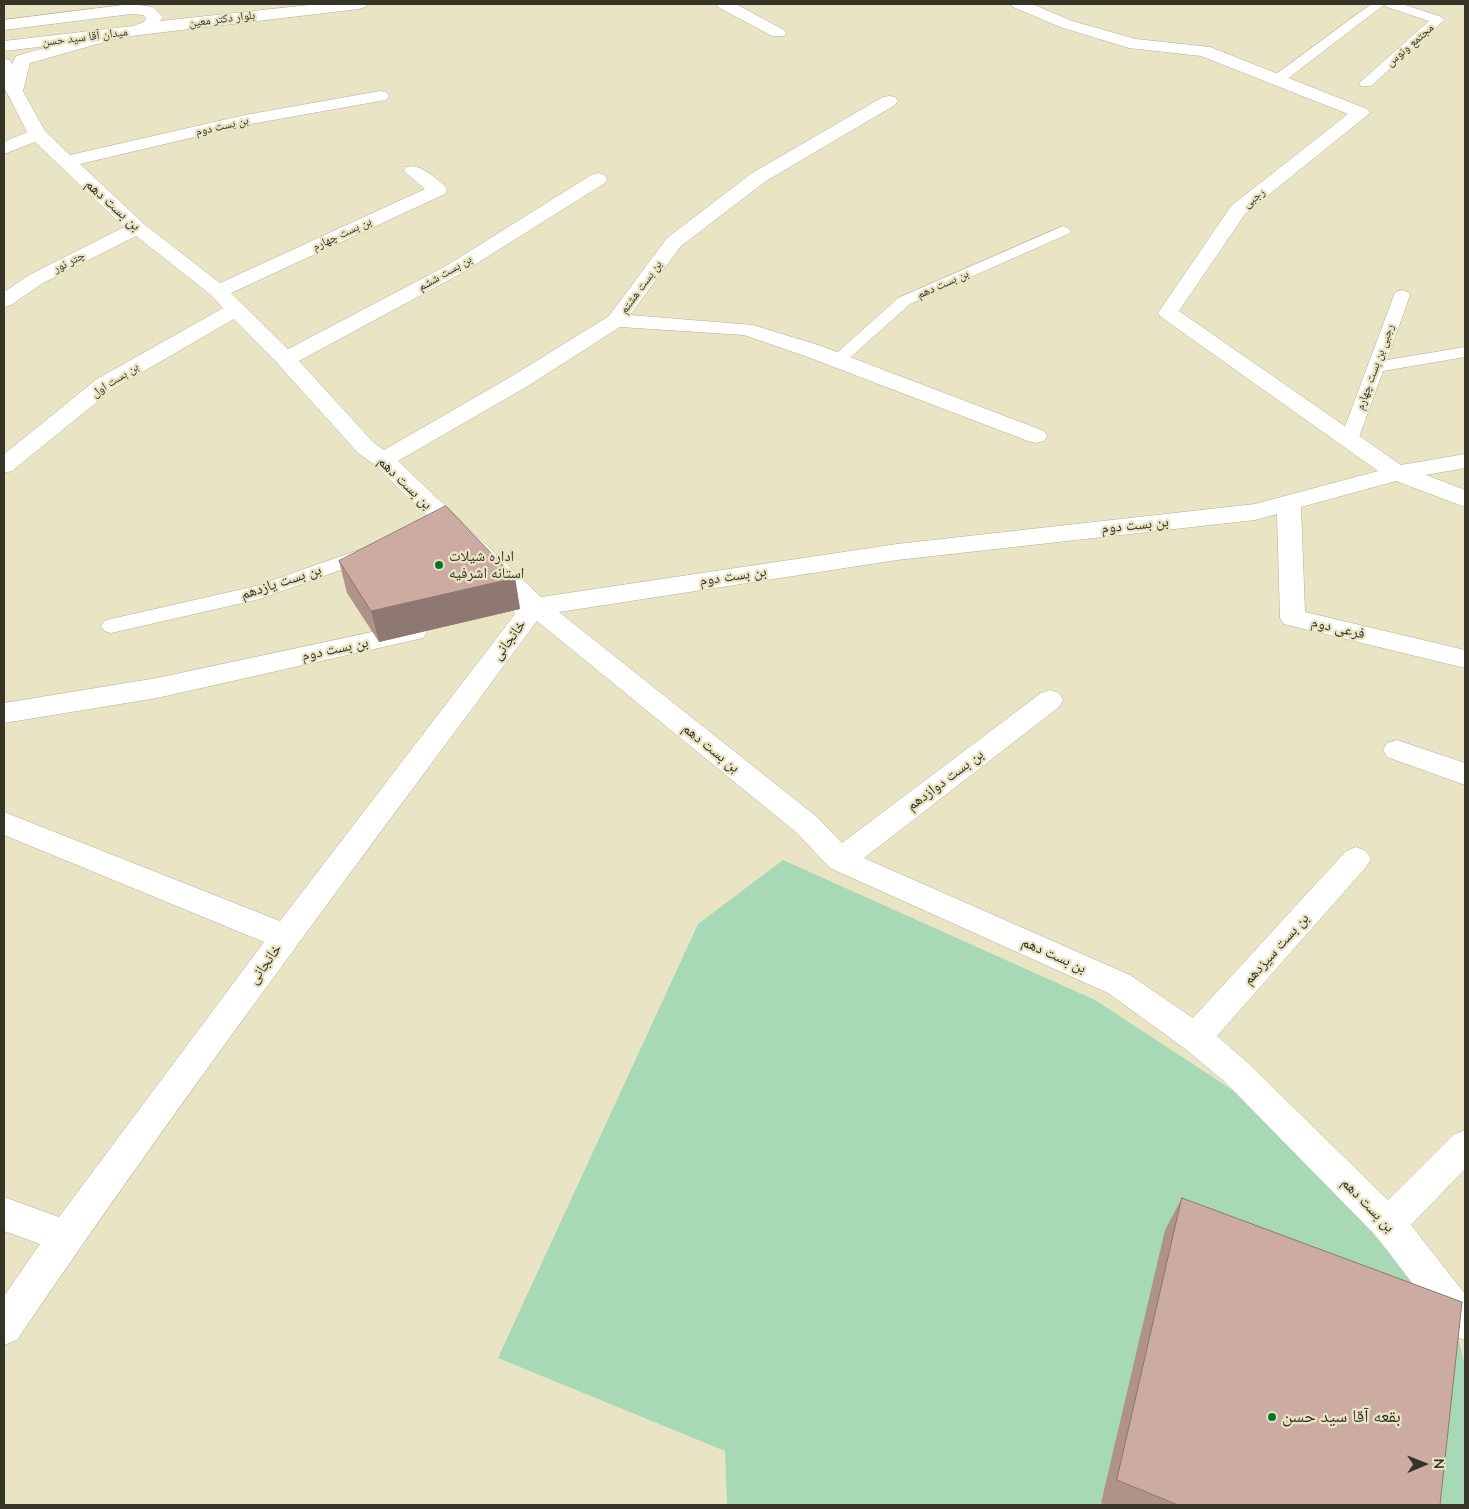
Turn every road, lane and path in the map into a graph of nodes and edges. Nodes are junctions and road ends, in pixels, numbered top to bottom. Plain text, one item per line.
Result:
1 (359, 4) edge
2 (724, 4) edge
3 (1019, 4) edge
4 (1379, 4) edge
5 (1391, 4) edge
6 (144, 8) edge
7 (163, 8) dead end
8 (4, 25) edge
9 (144, 28) junction
10 (778, 32) dead end
11 (109, 35) junction
12 (4, 46) edge
13 (4, 64) edge
14 (1277, 80) junction
15 (1366, 83) dead end
16 (14, 91) junction
17 (380, 96) dead end
18 (889, 101) dead end
19 (37, 134) junction
20 (4, 149) edge
21 (66, 162) junction
22 (413, 171) dead end
23 (598, 178) dead end
24 (137, 228) junction
25 (1063, 231) dead end
26 (218, 291) junction
27 (1402, 295) dead end
28 (4, 301) edge
29 (237, 309) junction
30 (616, 320) junction
31 (1465, 352) edge
32 (286, 359) junction
33 (837, 360) junction
34 (1376, 367) junction
35 (1036, 436) dead end
36 (1349, 440) junction
37 (383, 460) junction
38 (1465, 462) edge
39 (4, 466) edge
40 (1397, 473) junction
41 (1465, 499) edge
42 (1289, 502) junction
43 (383, 547) edge
44 (535, 606) junction
45 (496, 614) edge
46 (111, 626) dead end
47 (438, 627) edge
48 (1465, 658) edge
49 (1050, 700) dead end
50 (4, 713) edge
51 (1397, 750) dead end
52 (1465, 774) edge
53 (4, 823) edge
54 (1356, 859) dead end
55 (840, 860) junction
56 (285, 937) junction
57 (1195, 1038) junction
58 (1465, 1146) edge
59 (4, 1214) edge
60 (1388, 1224) junction
61 (65, 1236) junction
62 (1465, 1322) edge
63 (4, 1327) edge

1 - 9 street, بلوار دکتر معین
2 - 10 street
3 - 14 street, رجبی
4 - 14 lane
5 - 15 lane, مجتمع ونوس
6 - 7 street
6 - 8 street, میدان آقا سید حسن
6 - 9 street, میدان آقا سید حسن
9 - 11 street, میدان آقا سید حسن
11 - 12 street, میدان آقا سید حسن
11 - 16 street
13 - 16 street, بن بست دهم
14 - 36 street, رجبی
16 - 19 street, بن بست دهم
17 - 21 street, بن بست دوم
18 - 30 street, بن بست هشتم
19 - 20 street
19 - 21 street, بن بست دهم
21 - 24 street, بن بست دهم
22 - 26 street, بن بست چهارم
23 - 32 street, بن بست ششم
24 - 26 street, بن بست دهم
24 - 28 street, چتر نور
25 - 33 lane, بن بست دهم
26 - 29 street, بن بست دهم
27 - 34 lane, رجبی بن بست چهارم
29 - 32 street, بن بست دهم
29 - 39 street, بن بست اول
30 - 33 street
30 - 37 street, بن بست هشتم
31 - 34 lane
32 - 37 street, بن بست دهم
33 - 35 street
34 - 36 lane, رجبی بن بست چهارم
36 - 40 street, رجبی
37 - 44 street, بن بست دهم
38 - 40 street, بن بست دوم
40 - 41 street, رجبی
40 - 42 street, بن بست دوم
42 - 44 street, بن بست دوم
42 - 48 street, فرعی دوم
43 - 46 lane, بن بست یازدهم
44 - 45 street, بن بست دوم
44 - 55 street, بن بست دهم
44 - 56 street, خانجانی
47 - 50 street, بن بست دوم
49 - 55 street, بن بست دوازدهم
51 - 52 street
53 - 56 street
54 - 57 street, بن بست سیزدهم
55 - 57 street, بن بست دهم
56 - 61 street, خانجانی
57 - 60 street, بن بست دهم
58 - 60 street
59 - 61 street
60 - 62 street, بن بست دهم
61 - 63 street, خانجانی

